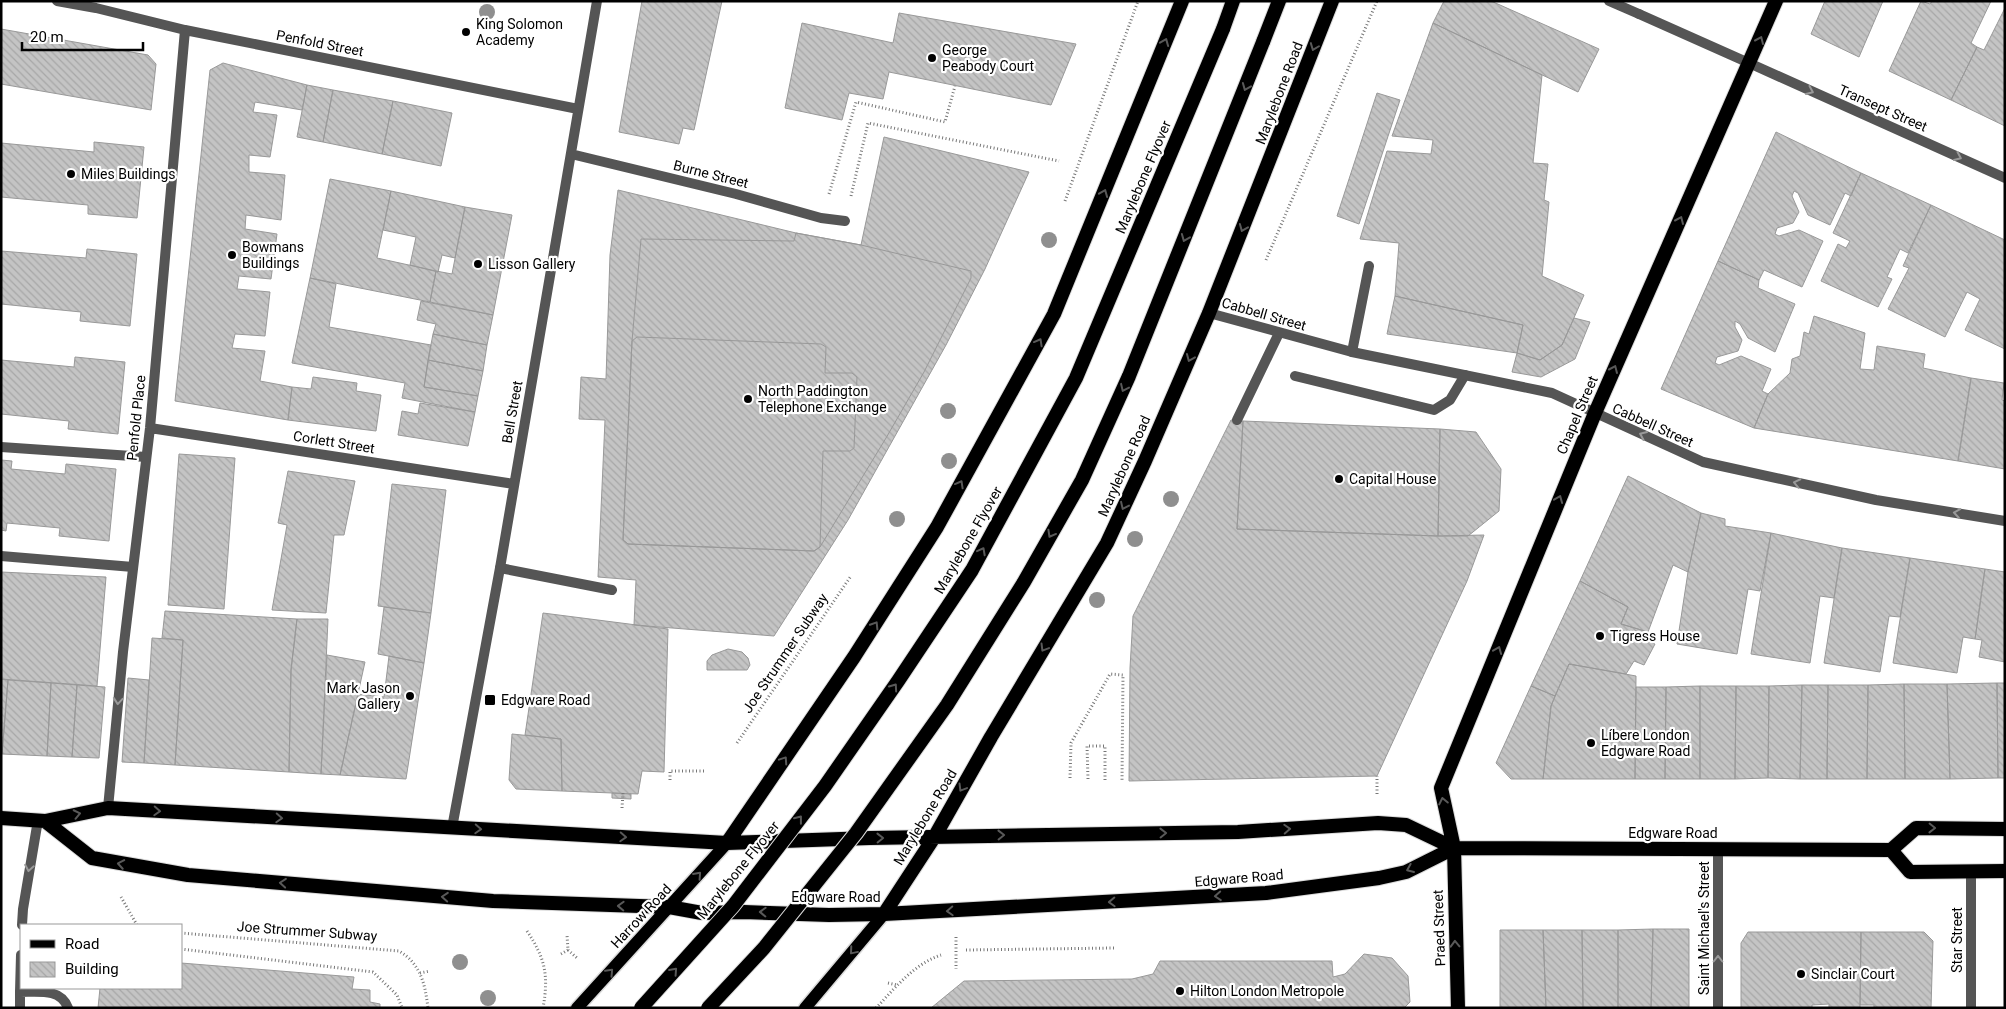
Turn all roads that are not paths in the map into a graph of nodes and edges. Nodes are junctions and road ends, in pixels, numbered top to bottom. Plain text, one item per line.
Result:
1 (57, 1) edge
2 (597, 1) edge
3 (1182, 1) edge
4 (1233, 1) edge
5 (1279, 1) edge
6 (1332, 1) edge
7 (1609, 1) edge
8 (1776, 1) edge
9 (185, 30) junction
10 (1749, 63) junction
11 (578, 109) junction
12 (571, 154) junction
13 (2005, 178) edge
14 (845, 221) dead end
15 (1369, 266) dead end
16 (1209, 313) junction
17 (1279, 333) junction
18 (1352, 352) junction
19 (1465, 375) junction
20 (1295, 376) dead end
21 (1595, 413) junction
22 (1237, 420) dead end
23 (150, 428) junction
24 (1, 447) edge
25 (146, 457) junction
26 (514, 484) junction
27 (2005, 521) edge
28 (1, 556) edge
29 (133, 567) junction
30 (500, 568) junction
31 (612, 590) dead end
32 (108, 808) junction
33 (1, 818) edge
34 (42, 821) junction
35 (452, 828) junction
36 (2005, 829) edge
37 (934, 836) junction
38 (727, 843) junction
39 (1454, 848) junction
40 (1718, 849) junction
41 (1891, 850) junction
42 (2005, 871) edge
43 (1971, 872) junction
44 (669, 907) junction
45 (884, 914) junction
46 (22, 924) edge
47 (20, 989) edge
48 (20, 992) junction
49 (20, 1008) edge
50 (68, 1008) edge
51 (577, 1008) edge
52 (641, 1008) edge
53 (708, 1008) edge
54 (805, 1008) edge
55 (1458, 1008) edge
56 (1718, 1008) edge
57 (1971, 1008) edge

1 - 9 street, Penfold Street
2 - 11 street, Bell Street
38 -> 3 highway
52 -> 4 highway, Marylebone Flyover, bridge
5 -> 53 highway, bridge
6 -> 16 highway, Marylebone Road
7 - 10 street, Transept Street, bridge
10 -> 8 highway, Chapel Street
9 - 11 street, Penfold Street
9 - 23 street, Penfold Place
10 -> 13 street, Transept Street
21 -> 10 highway, Chapel Street
11 - 12 street, Bell Street
12 - 14 street, Burne Street
12 - 26 street, Bell Street
15 - 18 street
16 - 17 street, Cabbell Street
16 -> 37 highway, Marylebone Road
17 - 18 street, Cabbell Street
17 - 22 street
18 - 19 street, Cabbell Street
19 - 20 street
19 - 21 street, Cabbell Street
27 -> 21 street, Cabbell Street
39 -> 21 highway, Chapel Street
23 - 25 street, Penfold Place
23 - 26 street, Corlett Street
24 - 25 street
25 - 29 street, Penfold Place
26 - 30 street, Bell Street
28 - 29 street
29 -> 32 street, Penfold Place
30 - 31 street
30 - 35 street, Bell Street
34 -> 32 highway, Edgware Road
32 -> 35 highway, Edgware Road
33 - 34 highway, Edgware Road
44 -> 34 highway, Edgware Road
34 -> 46 street
35 -> 38 highway, Edgware Road
41 -> 36 highway
38 -> 37 highway, Edgware Road
37 -> 39 highway, Edgware Road
37 - 45 highway, Marylebone Road
44 -> 38 main road, Harrow Road
39 - 40 highway, Edgware Road
39 -> 45 highway, Edgware Road
55 -> 39 highway, Praed Street
40 - 41 highway, Edgware Road
56 -> 40 street, Saint Michael's Street
41 - 43 highway
42 - 43 highway
43 - 57 street, Star Street
45 -> 44 highway, Edgware Road
51 -> 44 main road, Harrow Road
45 -> 54 main road
47 - 48 street
48 - 49 street
48 - 50 street

